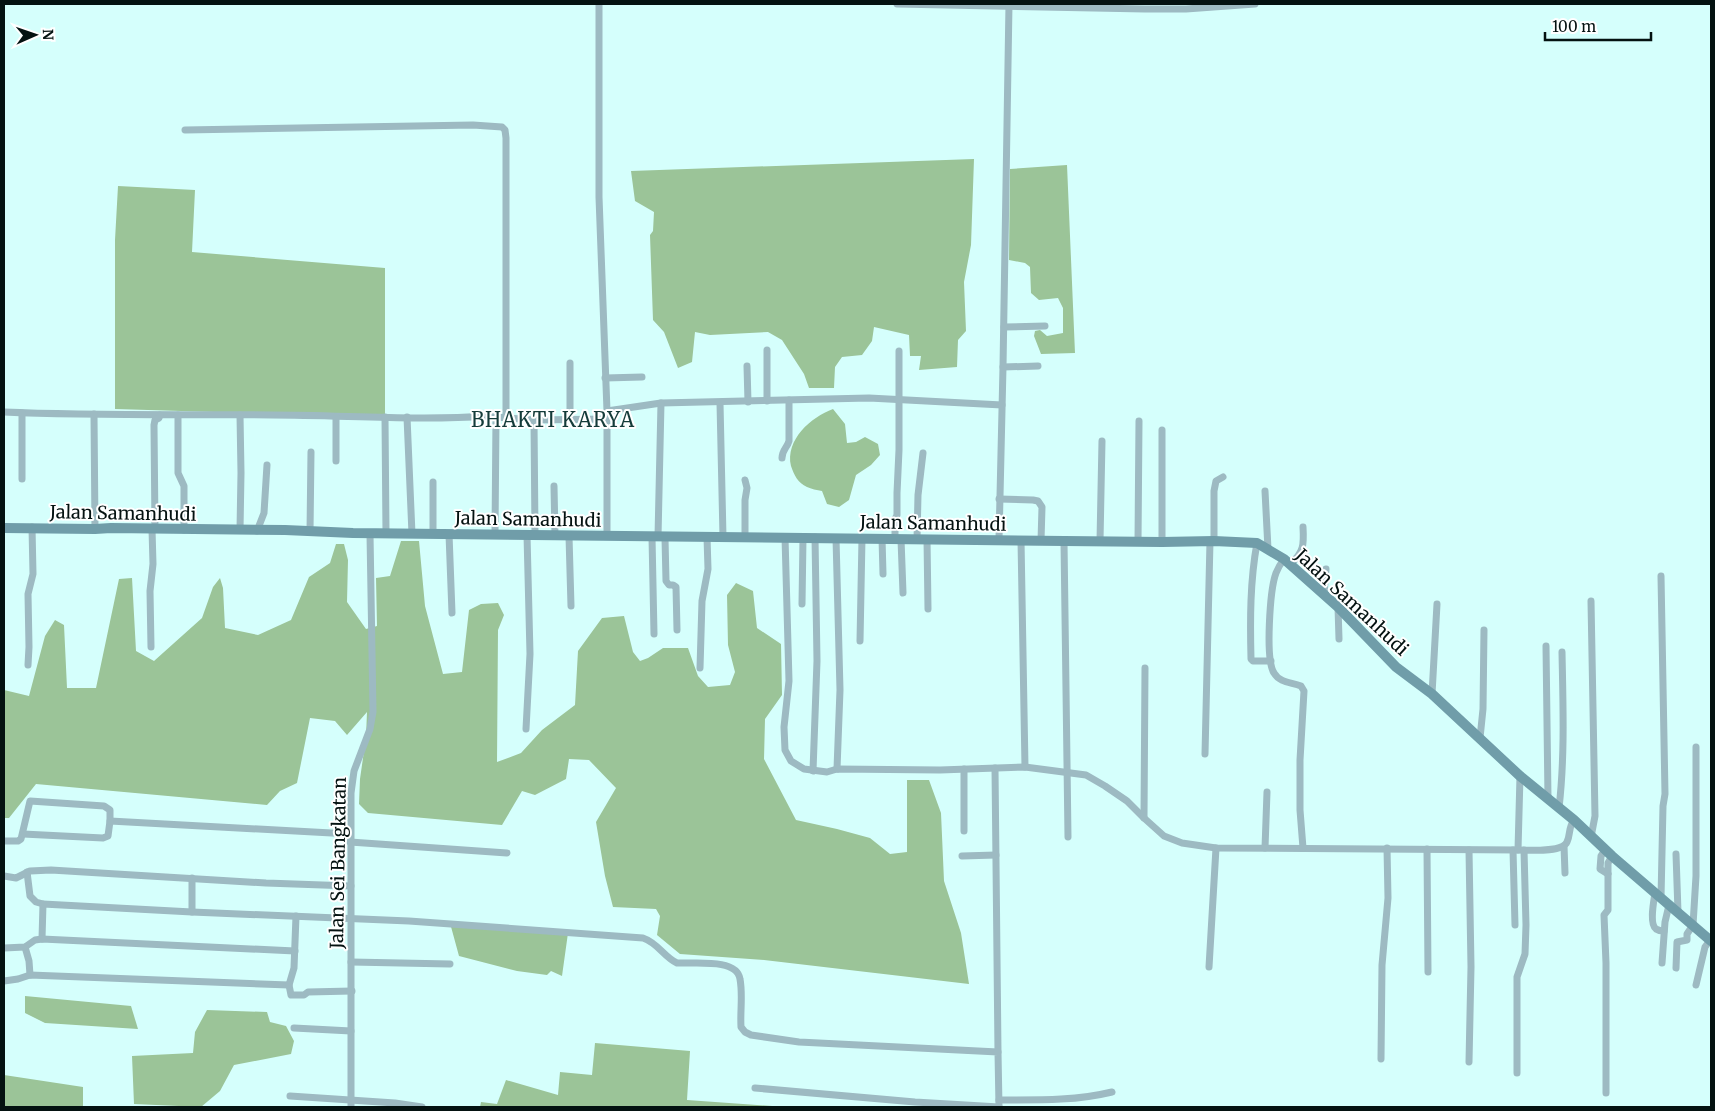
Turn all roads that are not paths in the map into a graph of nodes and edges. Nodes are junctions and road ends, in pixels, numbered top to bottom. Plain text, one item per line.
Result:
1 (599, 4) edge
2 (897, 4) edge
3 (1255, 4) edge
4 (1009, 5) edge
5 (185, 130) dead end
6 (1004, 326) junction
7 (1045, 326) dead end
8 (767, 350) dead end
9 (899, 351) dead end
10 (570, 363) dead end
11 (747, 366) dead end
12 (1038, 366) dead end
13 (1004, 367) junction
14 (642, 377) dead end
15 (605, 378) junction
16 (898, 399) junction
17 (788, 400) junction
18 (767, 401) junction
19 (748, 402) junction
20 (661, 403) junction
21 (720, 403) junction
22 (1002, 406) junction
23 (607, 410) junction
24 (4, 412) edge
25 (22, 413) junction
26 (94, 414) junction
27 (160, 415) junction
28 (178, 415) junction
29 (240, 415) junction
30 (336, 417) junction
31 (385, 417) junction
32 (407, 417) junction
33 (496, 417) junction
34 (506, 418) junction
35 (570, 419) junction
36 (607, 419) junction
37 (534, 420) junction
38 (1140, 421) dead end
39 (1162, 430) dead end
40 (1102, 441) dead end
41 (311, 452) dead end
42 (922, 453) dead end
43 (782, 458) dead end
44 (336, 461) dead end
45 (267, 465) dead end
46 (1223, 477) dead end
47 (22, 479) dead end
48 (745, 480) dead end
49 (433, 482) dead end
50 (554, 486) dead end
51 (1265, 491) dead end
52 (1000, 499) junction
53 (32, 527) junction
54 (1303, 527) dead end
55 (4, 528) edge
56 (94, 529) junction
57 (153, 529) junction
58 (184, 530) junction
59 (240, 530) junction
60 (257, 531) junction
61 (310, 532) junction
62 (370, 534) junction
63 (386, 534) junction
64 (412, 534) junction
65 (433, 534) junction
66 (449, 534) junction
67 (495, 534) junction
68 (531, 535) junction
69 (555, 536) junction
70 (570, 536) junction
71 (607, 536) junction
72 (658, 537) junction
73 (707, 537) junction
74 (723, 537) junction
75 (745, 537) junction
76 (785, 537) junction
77 (803, 538) junction
78 (815, 538) junction
79 (836, 538) junction
80 (862, 538) junction
81 (882, 538) junction
82 (898, 539) junction
83 (922, 539) junction
84 (999, 539) junction
85 (1021, 540) junction
86 (1041, 541) junction
87 (1064, 541) junction
88 (1100, 541) junction
89 (1212, 541) junction
90 (1138, 542) junction
91 (1162, 542) junction
92 (1257, 543) junction
93 (1268, 549) junction
94 (1287, 562) junction
95 (1326, 569) dead end
96 (882, 574) dead end
97 (1661, 576) dead end
98 (904, 593) dead end
99 (1324, 595) junction
100 (1591, 601) dead end
101 (802, 604) dead end
102 (1436, 604) dead end
103 (571, 606) dead end
104 (1338, 606) junction
105 (928, 609) dead end
106 (452, 613) dead end
107 (677, 630) dead end
108 (1484, 630) dead end
109 (654, 634) dead end
110 (1339, 638) dead end
111 (860, 642) dead end
112 (1546, 646) dead end
113 (151, 647) dead end
114 (1562, 652) dead end
115 (1271, 661) junction
116 (28, 665) dead end
117 (700, 668) dead end
118 (1145, 668) dead end
119 (1432, 694) junction
120 (526, 729) dead end
121 (1480, 738) junction
122 (1696, 747) dead end
123 (1204, 754) dead end
124 (1025, 767) junction
125 (995, 768) junction
126 (838, 769) junction
127 (964, 769) junction
128 (813, 771) junction
129 (1067, 772) junction
130 (1520, 776) junction
131 (1267, 792) dead end
132 (1548, 798) junction
133 (1559, 808) junction
134 (1144, 818) junction
135 (1574, 820) junction
136 (110, 822) junction
137 (964, 831) dead end
138 (23, 834) junction
139 (1068, 837) dead end
140 (1591, 837) junction
141 (350, 838) junction
142 (4, 841) edge
143 (1564, 846) junction
144 (1216, 848) junction
145 (1265, 848) junction
146 (1303, 848) junction
147 (1387, 848) junction
148 (1427, 849) junction
149 (1469, 850) junction
150 (1518, 850) junction
151 (508, 853) dead end
152 (1608, 853) junction
153 (1676, 854) dead end
154 (996, 855) junction
155 (962, 856) dead end
156 (27, 872) junction
157 (1565, 873) dead end
158 (4, 876) edge
159 (192, 878) junction
160 (351, 886) junction
161 (1662, 898) junction
162 (43, 904) junction
163 (192, 912) junction
164 (1678, 912) junction
165 (296, 916) junction
166 (351, 918) junction
167 (1515, 925) dead end
168 (1693, 925) junction
169 (1664, 932) junction
170 (42, 939) junction
171 (1711, 940) edge
172 (25, 947) junction
173 (4, 948) edge
174 (294, 951) junction
175 (352, 962) junction
176 (1662, 963) dead end
177 (450, 964) dead end
178 (1208, 967) dead end
179 (1676, 968) dead end
180 (1428, 972) dead end
181 (30, 975) junction
182 (4, 981) edge
183 (288, 985) junction
184 (1696, 985) dead end
185 (352, 991) junction
186 (294, 1028) dead end
187 (351, 1031) junction
188 (998, 1052) junction
189 (1381, 1059) dead end
190 (1469, 1062) dead end
191 (1517, 1073) dead end
192 (755, 1088) dead end
193 (1112, 1092) dead end
194 (1606, 1093) dead end
195 (290, 1096) dead end
196 (351, 1104) edge
197 (999, 1105) edge
198 (422, 1107) edge

1 - 15 street
2 - 4 street
3 - 4 street
4 - 6 street
5 - 34 street
6 - 7 street
6 - 13 street
8 - 18 street
9 - 16 street
10 - 35 street
11 - 19 street
12 - 13 street
13 - 22 street
14 - 15 street
15 - 23 street
16 - 17 street
16 - 22 street
16 - 82 street
17 - 18 street
17 - 43 street
18 - 19 street
19 - 21 street
20 - 21 street
20 - 23 street
20 - 72 street
21 - 74 street
22 - 52 street
23 - 36 street
24 - 25 street
25 - 26 street
25 - 47 street
26 - 27 street
26 - 56 street
27 - 28 street
27 - 57 street
28 - 29 street
28 - 58 street
29 - 30 street
29 - 59 street
30 - 31 street
30 - 44 street
31 - 32 street
31 - 63 street
32 - 33 street
32 - 64 street
33 - 34 street
33 - 67 street
34 - 37 street
35 - 36 street
35 - 37 street
36 - 71 street
37 - 68 street
38 - 90 street
39 - 91 street
40 - 88 street
41 - 61 street
42 - 83 street
45 - 60 street
46 - 89 street
48 - 75 street
49 - 65 street
50 - 69 street
51 - 93 street
52 - 84 street
52 - 86 street
53 - 55 street, Jalan Samanhudi
53 - 56 street, Jalan Samanhudi
53 - 116 street
54 - 94 street
56 - 57 street, Jalan Samanhudi
57 - 58 street, Jalan Samanhudi
57 - 113 street
58 - 59 street, Jalan Samanhudi
59 - 60 street, Jalan Samanhudi
60 - 61 street, Jalan Samanhudi
61 - 62 street, Jalan Samanhudi
62 - 63 street, Jalan Samanhudi
62 - 141 street, Jalan Sei Bangkatan
63 - 64 street, Jalan Samanhudi
64 - 65 street, Jalan Samanhudi
65 - 66 street, Jalan Samanhudi
66 - 67 street, Jalan Samanhudi
66 - 106 street
67 - 68 street, Jalan Samanhudi
68 - 69 street, Jalan Samanhudi
68 - 120 street
69 - 70 street, Jalan Samanhudi
70 - 71 street, Jalan Samanhudi
70 - 103 street
71 - 72 street, Jalan Samanhudi
72 - 73 street, Jalan Samanhudi
72 - 107 street
72 - 109 street
73 - 74 street, Jalan Samanhudi
73 - 117 street
74 - 75 street, Jalan Samanhudi
75 - 76 street, Jalan Samanhudi
76 - 77 street, Jalan Samanhudi
76 - 128 street
77 - 78 street, Jalan Samanhudi
77 - 101 street
78 - 79 street, Jalan Samanhudi
78 - 128 street
79 - 80 street, Jalan Samanhudi
79 - 126 street
80 - 81 street, Jalan Samanhudi
80 - 111 street
81 - 82 street, Jalan Samanhudi
81 - 96 street
82 - 83 street, Jalan Samanhudi
82 - 98 street
83 - 84 street, Jalan Samanhudi
83 - 105 street
84 - 85 street, Jalan Samanhudi
85 - 86 street, Jalan Samanhudi
85 - 124 street
86 - 87 street, Jalan Samanhudi
87 - 88 street, Jalan Samanhudi
87 - 129 street
88 - 90 street, Jalan Samanhudi
89 - 91 street, Jalan Samanhudi
89 - 92 street, Jalan Samanhudi
89 - 123 street
90 - 91 street, Jalan Samanhudi
92 - 93 street, Jalan Samanhudi
92 - 115 street
93 - 94 street, Jalan Samanhudi
94 - 99 street, Jalan Samanhudi
94 - 115 street
95 - 99 street
97 - 161 street
99 - 104 street, Jalan Samanhudi
100 - 140 street
102 - 119 street
104 - 110 street
104 - 119 street, Jalan Samanhudi
108 - 121 street
112 - 132 street
114 - 133 street
115 - 146 street
118 - 134 street
119 - 121 street, Jalan Samanhudi
121 - 130 street, Jalan Samanhudi
122 - 168 street
124 - 125 street
124 - 129 street
125 - 127 street
125 - 154 street
126 - 127 street
126 - 128 street
127 - 137 street
129 - 134 street
129 - 139 street
130 - 132 street, Jalan Samanhudi
130 - 150 street
131 - 145 street
132 - 133 street, Jalan Samanhudi
133 - 135 street, Jalan Samanhudi
134 - 144 street
135 - 140 street, Jalan Samanhudi
135 - 143 street
136 - 138 street
136 - 138 street
136 - 141 street
138 - 142 street
140 - 152 street, Jalan Samanhudi
141 - 151 street
141 - 160 street, Jalan Sei Bangkatan
143 - 150 street
143 - 157 street
144 - 145 street
144 - 178 street
145 - 146 street
146 - 147 street
147 - 148 street
147 - 189 street
148 - 149 street
148 - 180 street
149 - 150 street
149 - 190 street
150 - 167 street
150 - 191 street
152 - 161 street, Jalan Samanhudi
152 - 194 street
153 - 164 street
154 - 155 street
154 - 188 street
156 - 158 street
156 - 159 street
156 - 162 street
159 - 160 street
159 - 163 street
160 - 166 street, Jalan Sei Bangkatan
161 - 164 street, Jalan Samanhudi
161 - 169 street
161 - 169 street
162 - 163 street
162 - 170 street
163 - 165 street
164 - 168 street, Jalan Samanhudi
165 - 166 street
165 - 174 street
166 - 175 street, Jalan Sei Bangkatan
166 - 188 street
168 - 171 street, Jalan Samanhudi
168 - 179 street
169 - 176 street
170 - 172 street
170 - 174 street
171 - 184 street
172 - 173 street
172 - 181 street
174 - 183 street
175 - 177 street
175 - 185 street, Jalan Sei Bangkatan
181 - 182 street
181 - 183 street
183 - 185 street
185 - 187 street, Jalan Sei Bangkatan
186 - 187 street
187 - 196 street, Jalan Sei Bangkatan
188 - 197 street
192 - 197 street
193 - 197 street
195 - 196 street
196 - 198 street

